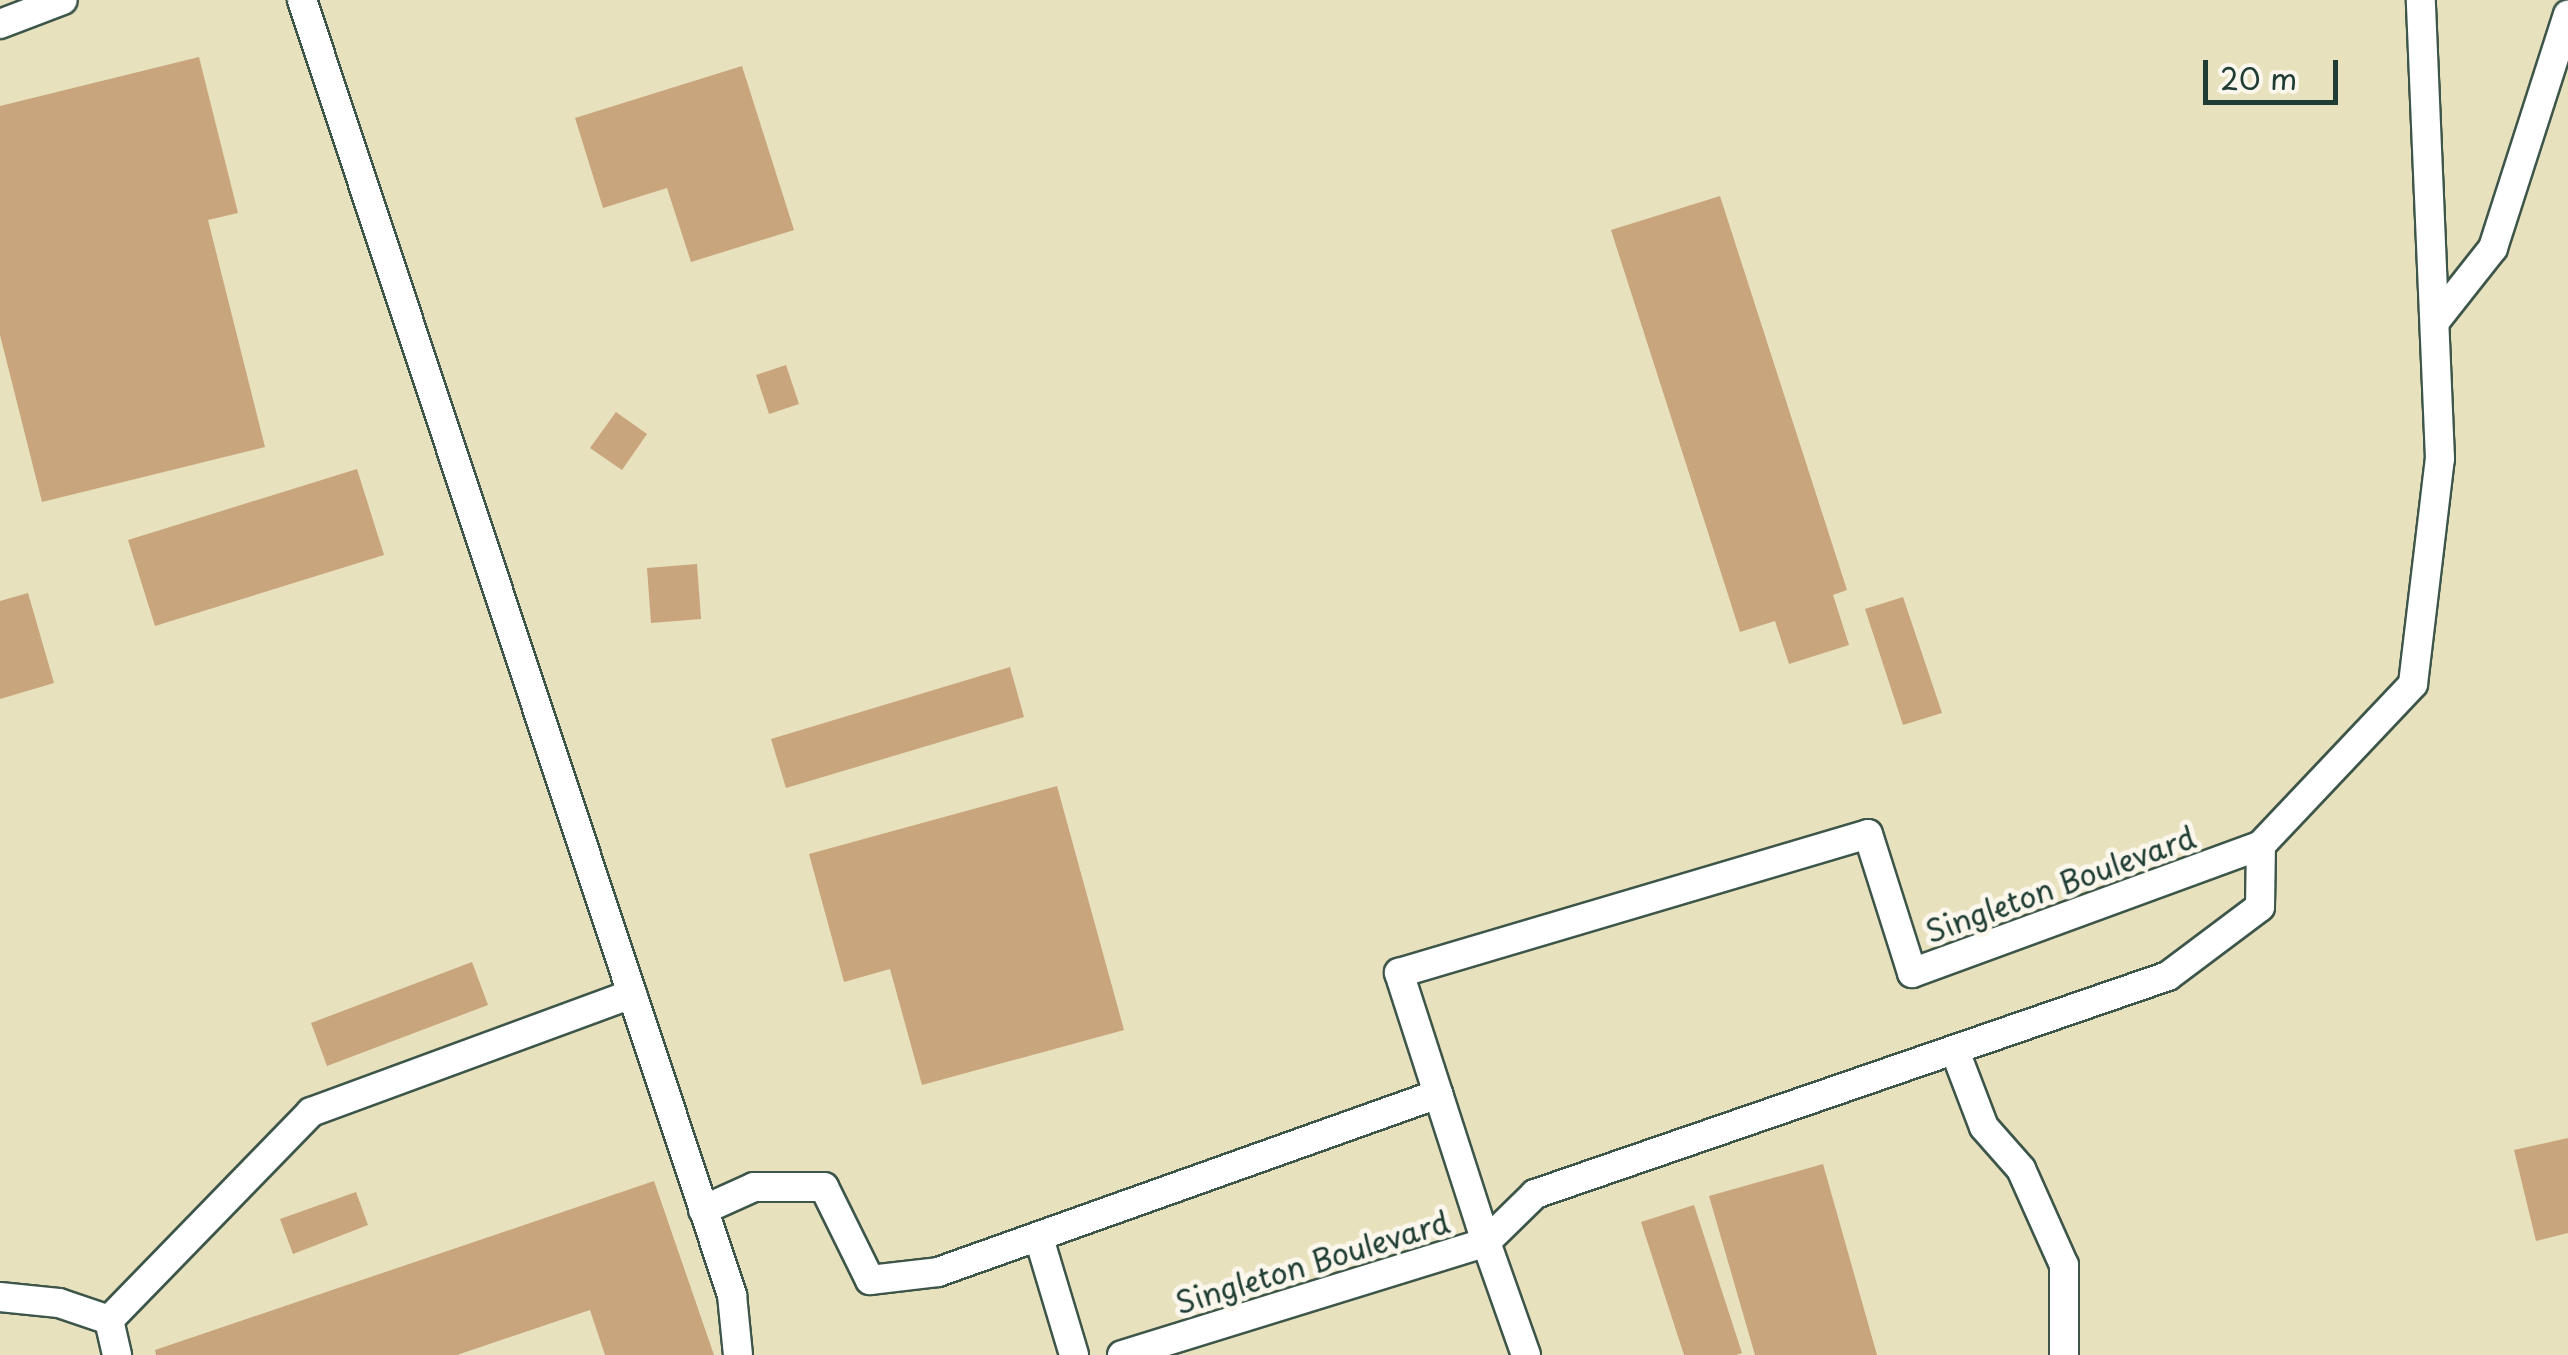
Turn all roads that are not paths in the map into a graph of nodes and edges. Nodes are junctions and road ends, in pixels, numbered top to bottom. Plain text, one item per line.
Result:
1 (64, 0) edge
2 (302, 0) edge
3 (2421, 0) edge
4 (2568, 16) edge
5 (0, 24) edge
6 (2437, 319) junction
7 (2261, 845) junction
8 (632, 994) junction
9 (1955, 1051) junction
10 (1438, 1094) junction
11 (703, 1210) junction
12 (1039, 1238) junction
13 (1486, 1242) junction
14 (0, 1297) edge
15 (110, 1320) junction
16 (117, 1355) edge
17 (738, 1355) edge
18 (1074, 1355) edge
19 (1122, 1355) edge
20 (1526, 1355) edge
21 (2064, 1355) edge

1 - 5 lane
2 - 8 lane
3 - 6 lane, Singleton Boulevard
4 - 6 lane
6 - 7 lane, Singleton Boulevard
7 - 9 lane
7 - 10 lane, Singleton Boulevard
8 - 11 lane
8 - 15 lane
9 - 13 lane
9 - 21 lane
10 - 12 lane
10 - 13 lane, Singleton Boulevard
11 - 12 lane
11 - 17 lane
12 - 18 lane
13 - 19 lane, Singleton Boulevard
13 - 20 lane
14 - 15 lane
15 - 16 lane

